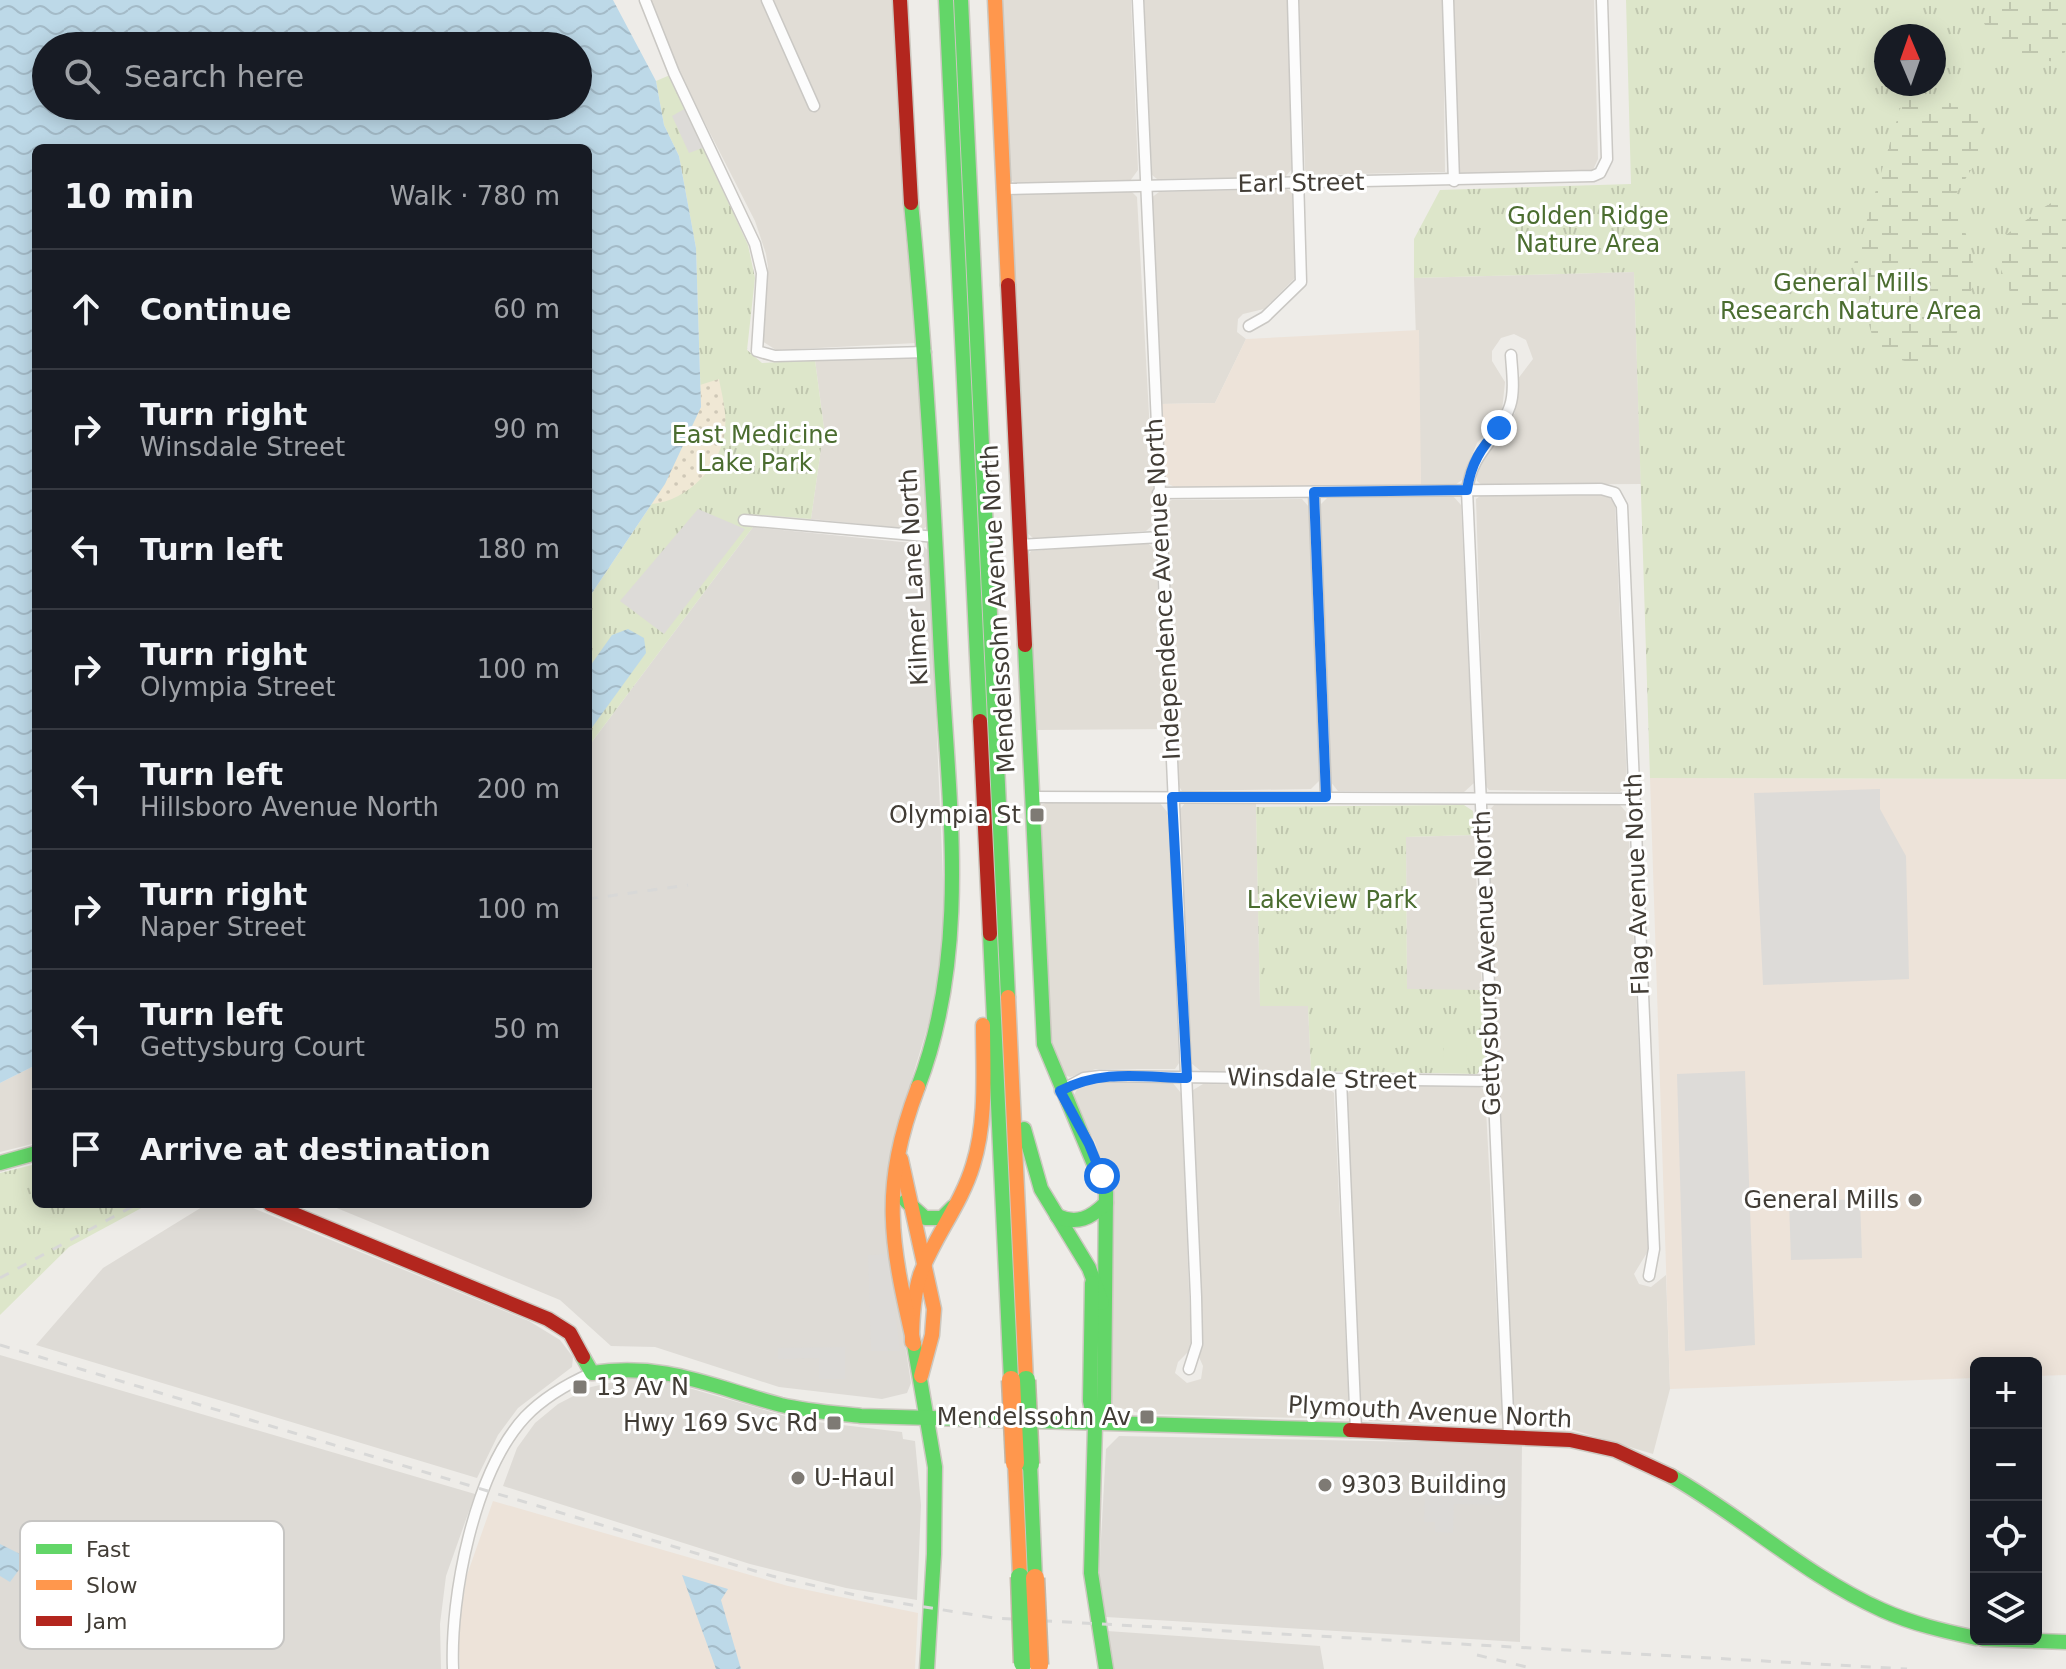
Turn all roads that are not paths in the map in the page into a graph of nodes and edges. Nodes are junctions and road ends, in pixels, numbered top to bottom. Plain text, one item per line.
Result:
1 (645, 0) edge
2 (767, 0) edge
3 (900, 0) edge
4 (946, 0) edge
5 (961, 0) edge
6 (995, 0) edge
7 (1138, 0) edge
8 (1293, 0) edge
9 (1448, 0) edge
10 (1602, 0) edge
11 (814, 106) dead end
12 (1454, 181) junction
13 (1299, 183) junction
14 (1145, 185) junction
15 (1002, 189) junction
16 (1249, 326) dead end
17 (926, 352) junction
18 (1511, 355) dead end
19 (1467, 490) junction
20 (1314, 492) junction
21 (1158, 493) junction
22 (744, 520) dead end
23 (936, 537) junction
24 (1161, 537) junction
25 (1019, 545) junction
26 (1031, 797) junction
27 (1172, 797) junction
28 (1326, 797) junction
29 (1480, 798) junction
30 (1634, 799) junction
31 (987, 870) junction
32 (1006, 972) junction
33 (1187, 1078) junction
34 (1341, 1080) junction
35 (1492, 1081) junction
36 (1060, 1091) junction
37 (901, 1146) junction
38 (32, 1154) edge
39 (0, 1163) edge
40 (906, 1201) junction
41 (957, 1202) junction
42 (1106, 1203) junction
43 (280, 1208) edge
44 (1057, 1216) junction
45 (924, 1264) junction
46 (1649, 1276) dead end
47 (1093, 1278) junction
48 (1102, 1303) junction
49 (912, 1342) junction
50 (1189, 1369) dead end
51 (592, 1373) junction
52 (920, 1379) junction
53 (1019, 1380) junction
54 (927, 1418) junction
55 (1095, 1425) junction
56 (1356, 1430) junction
57 (1509, 1435) junction
58 (1970, 1637) edge
59 (2042, 1641) edge
60 (2066, 1642) edge
61 (1031, 1666) edge
62 (453, 1669) edge
63 (927, 1669) edge
64 (1106, 1669) edge

1 - 17 street
2 - 11 street
3 - 17 main road, Kilmer Lane North
4 - 31 main road
5 - 32 main road
6 - 15 main road, Mendelssohn Avenue North
7 - 14 street, Independence Avenue North
8 - 13 street
9 - 12 street
10 - 12 street, Earl Street
12 - 13 street, Earl Street
13 - 14 street, Earl Street
13 - 16 street
14 - 15 street, Earl Street
14 - 21 street, Independence Avenue North
15 - 25 main road, Mendelssohn Avenue North
17 - 23 main road, Kilmer Lane North
18 - 19 street, Gettysburg Avenue North
19 - 20 street
19 - 29 street, Gettysburg Avenue North
19 - 30 street, Flag Avenue North
20 - 21 street
20 - 28 street
21 - 24 street, Independence Avenue North
22 - 23 street
23 - 37 main road, Kilmer Lane North
24 - 25 street
24 - 27 street, Independence Avenue North
25 - 26 main road, Mendelssohn Avenue North
26 - 27 street
26 - 36 main road, Mendelssohn Avenue North
27 - 28 street
27 - 33 street, Independence Avenue North
28 - 29 street
29 - 30 street
29 - 35 street, Gettysburg Avenue North
30 - 46 street, Flag Avenue North
31 - 41 main road
31 - 53 main road
32 - 44 main road
32 - 53 main road
33 - 34 street, Winsdale Street
33 - 36 street, Winsdale Street
33 - 50 street, Independence Avenue North
34 - 35 street, Winsdale Street
34 - 56 street
35 - 57 street, Gettysburg Avenue North
36 - 42 main road, Mendelssohn Avenue North
37 - 40 main road, Kilmer Lane North
37 - 49 main road, Kilmer Lane North
38 - 39 main road
40 - 41 main road
40 - 45 main road, Kilmer Lane North
41 - 45 main road
42 - 44 main road
42 - 47 main road, Mendelssohn Avenue North
42 - 48 main road, Mendelssohn Avenue North
43 - 51 main road
44 - 47 main road
45 - 49 main road
45 - 52 main road, Kilmer Lane North
47 - 48 main road
47 - 55 main road, Mendelssohn Avenue North
48 - 55 main road, Mendelssohn Avenue North
49 - 52 main road, Kilmer Lane North
51 - 54 main road, Plymouth Avenue North
51 - 62 street
52 - 54 main road, Kilmer Lane North
53 - 61 main road, bridge
54 - 55 main road, Plymouth Avenue North
54 - 63 main road, Kilmer Lane North
55 - 56 main road, Plymouth Avenue North
55 - 64 main road, Mendelssohn Avenue North
56 - 57 main road, Plymouth Avenue North
57 - 58 main road, Plymouth Avenue North
59 - 60 main road

